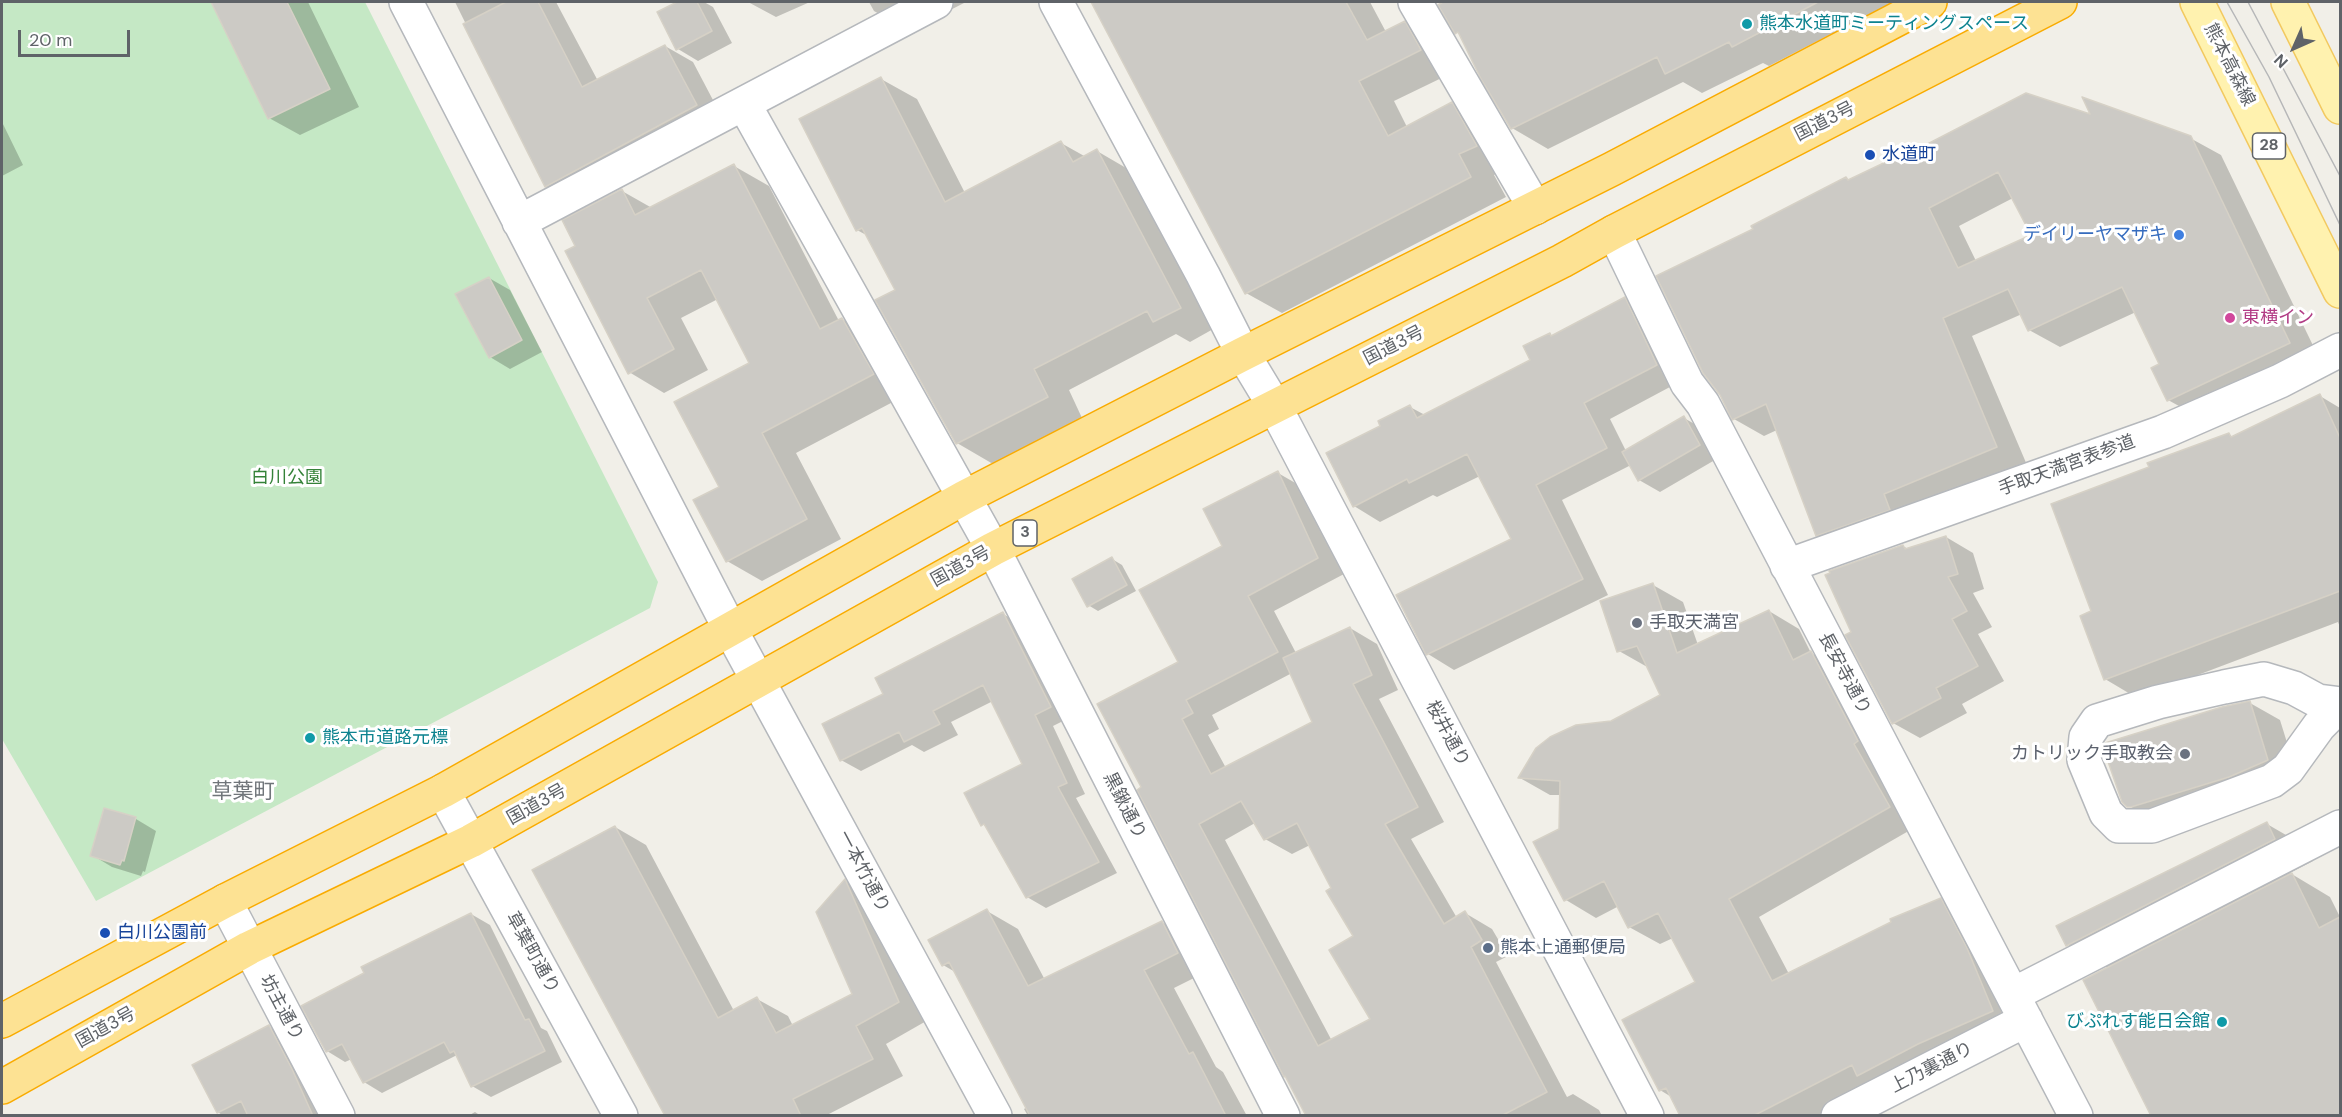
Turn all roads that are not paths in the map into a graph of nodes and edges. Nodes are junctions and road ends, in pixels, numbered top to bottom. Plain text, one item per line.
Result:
1 (406, 2) edge
2 (936, 2) edge
3 (1056, 2) edge
4 (1415, 2) edge
5 (1930, 2) edge
6 (2060, 2) edge
7 (2197, 2) edge
8 (2288, 2) edge
9 (1897, 9) edge
10 (744, 104) junction
11 (2340, 107) edge
12 (1535, 208) junction
13 (519, 222) junction
14 (1614, 232) junction
15 (2340, 291) edge
16 (2340, 350) edge
17 (1243, 354) junction
18 (1275, 407) junction
19 (965, 497) junction
20 (993, 549) junction
21 (1787, 566) junction
22 (730, 629) junction
23 (760, 681) junction
24 (2340, 705) edge
25 (443, 791) junction
26 (2340, 827) edge
27 (471, 841) junction
28 (225, 901) junction
29 (249, 948) junction
30 (2020, 1006) junction
31 (2, 1021) edge
32 (2, 1087) edge
33 (338, 1116) edge
34 (621, 1116) edge
35 (995, 1116) edge
36 (1283, 1116) edge
37 (1647, 1116) edge
38 (1838, 1116) edge
39 (2076, 1116) edge

1 - 13 street, 一本竹通り
2 - 10 street
3 - 17 street, 桜井通り
4 - 12 street
5 - 9 highway
6 - 14 highway, 国道3号 / 3
7 - 15 main road, 熊本高森線 / 28
8 - 11 main road
9 - 12 highway
10 - 13 street
10 - 19 street, 黒鍬通り
12 - 17 highway
13 - 22 street, 一本竹通り
14 - 18 highway, 国道3号 / 3
14 - 21 street, 長安寺通り
16 - 21 street, 手取天満宮表参道
17 - 18 street, 桜井通り
17 - 19 highway
18 - 20 highway, 国道3号 / 3
18 - 37 street, 桜井通り
19 - 20 street, 黒鍬通り
19 - 22 highway
20 - 23 highway, 国道3号 / 3
20 - 36 street, 黒鍬通り
21 - 30 street, 長安寺通り
22 - 23 street, 一本竹通り
22 - 25 highway
23 - 27 highway, 国道3号 / 3
23 - 35 street, 一本竹通り
24 - 24 street
25 - 27 street, 草葉町通り
25 - 28 highway
26 - 30 street, 上乃裏通り
27 - 29 highway, 国道3号 / 3
27 - 34 street, 草葉町通り
28 - 29 street, 坊主通り
28 - 31 highway
29 - 32 highway, 国道3号 / 3
29 - 33 street, 坊主通り
30 - 38 street, 上乃裏通り
30 - 39 street, 長安寺通り

